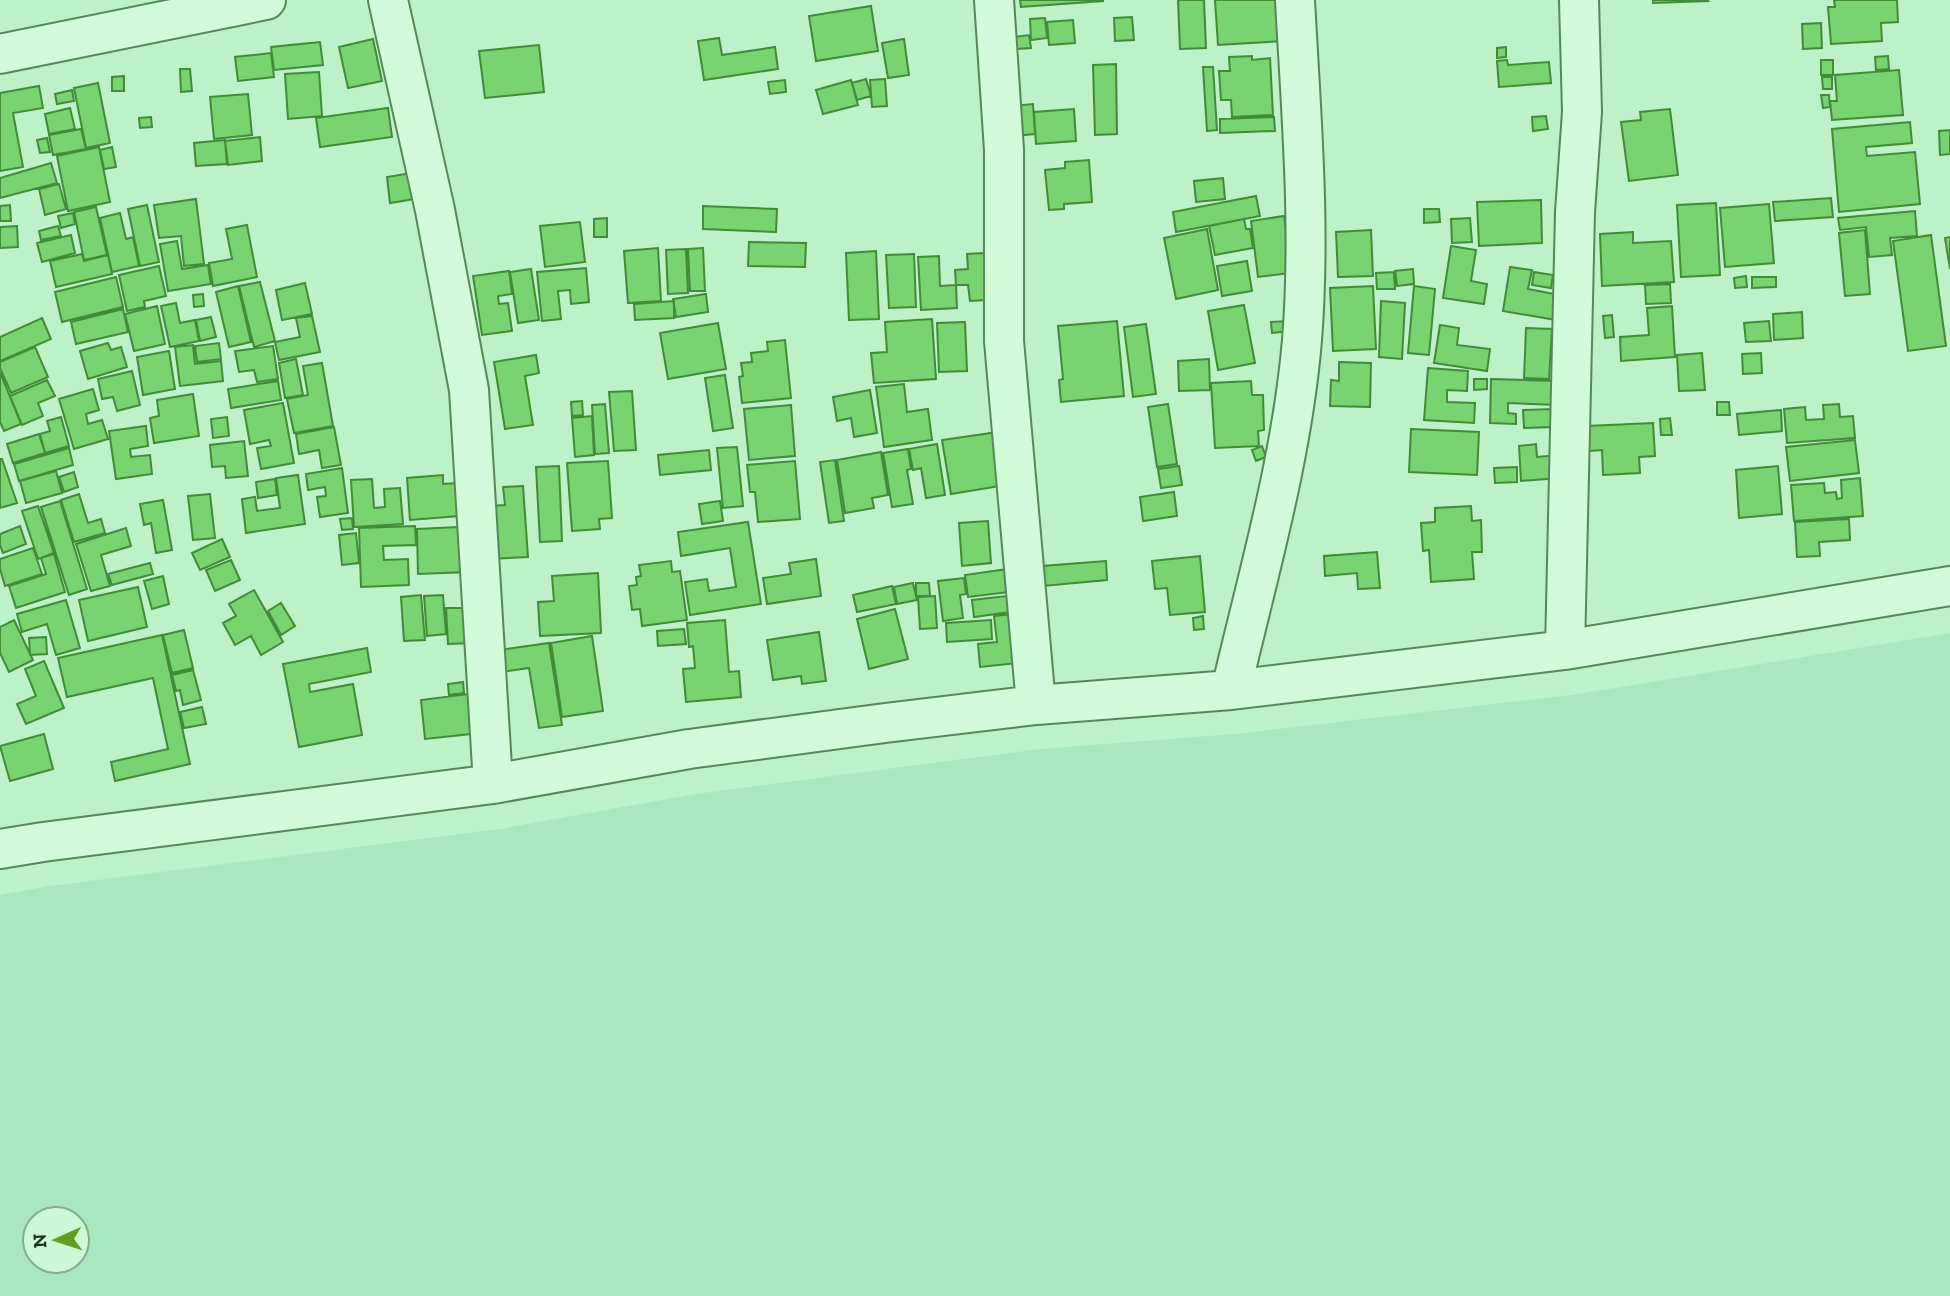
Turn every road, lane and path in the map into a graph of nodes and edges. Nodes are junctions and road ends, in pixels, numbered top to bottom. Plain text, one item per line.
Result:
1 (266, 0) edge
2 (388, 0) edge
3 (994, 0) edge
4 (1295, 0) edge
5 (1579, 0) edge
6 (0, 54) edge
7 (1950, 586) edge
8 (1565, 650) junction
9 (1231, 690) junction
10 (1036, 705) junction
11 (493, 783) junction
12 (0, 849) edge

1 - 6 street
2 - 11 street
3 - 10 street
4 - 9 street
5 - 8 street
7 - 8 street
8 - 9 street
9 - 10 street
10 - 11 street
11 - 12 street

